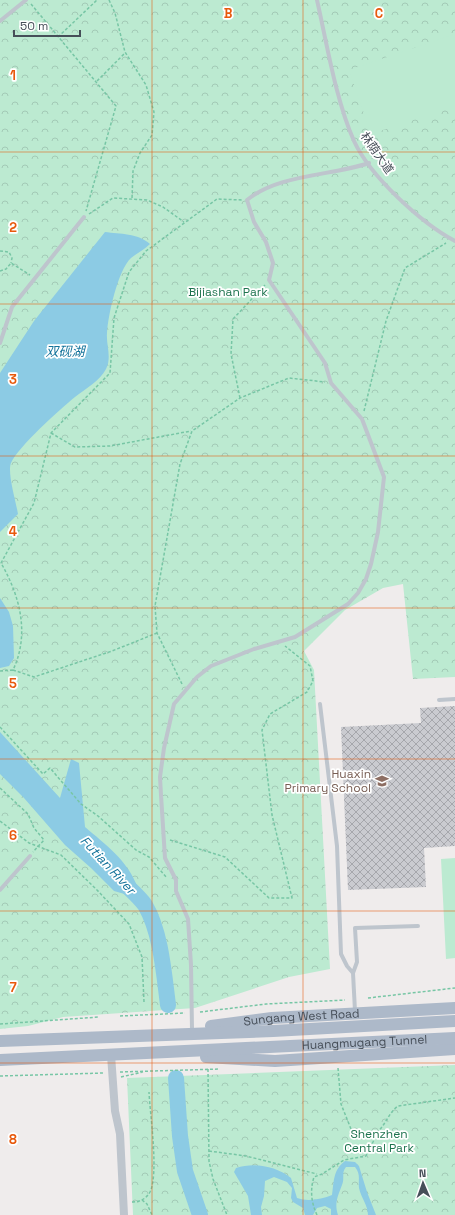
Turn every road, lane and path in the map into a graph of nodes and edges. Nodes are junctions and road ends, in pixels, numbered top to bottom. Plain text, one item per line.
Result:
1 (27, 0) edge
2 (97, 0) edge
3 (109, 0) edge
4 (317, 0) edge
5 (0, 21) edge
6 (58, 37) junction
7 (126, 52) junction
8 (97, 81) junction
9 (369, 163) junction
10 (132, 199) junction
11 (247, 200) junction
12 (84, 217) junction
13 (184, 222) junction
14 (454, 240) edge
15 (0, 251) edge
16 (11, 263) junction
17 (0, 271) edge
18 (34, 278) junction
19 (269, 280) junction
20 (0, 343) edge
21 (331, 383) junction
22 (240, 398) junction
23 (362, 420) junction
24 (192, 431) junction
25 (50, 433) junction
26 (158, 633) junction
27 (280, 642) junction
28 (13, 670) junction
29 (0, 671) edge
30 (184, 689) junction
31 (455, 699) edge
32 (439, 700) dead end
33 (320, 704) dead end
34 (0, 727) edge
35 (0, 788) edge
36 (0, 821) edge
37 (164, 839) junction
38 (37, 846) junction
39 (30, 856) joint
40 (0, 890) edge
41 (176, 891) junction
42 (418, 926) dead end
43 (353, 973) junction
44 (455, 988) edge
45 (368, 998) dead end
46 (345, 1000) dead end
47 (144, 1002) dead end
48 (455, 1008) edge
49 (200, 1012) dead end
50 (184, 1013) dead end
51 (355, 1014) junction
52 (120, 1016) dead end
53 (99, 1017) dead end
54 (455, 1021) edge
55 (0, 1024) edge
56 (192, 1029) junction
57 (273, 1031) joint
58 (148, 1035) junction
59 (87, 1037) junction
60 (455, 1038) edge
61 (0, 1041) edge
62 (455, 1049) edge
63 (149, 1053) junction
64 (112, 1055) junction
65 (88, 1056) junction
66 (0, 1060) edge
67 (338, 1067) dead end
68 (146, 1071) junction
69 (113, 1075) junction
70 (0, 1076) edge
71 (149, 1092) dead end
72 (455, 1098) edge
73 (378, 1132) junction
74 (209, 1151) junction
75 (317, 1174) junction
76 (142, 1200) junction
77 (124, 1202) junction
78 (124, 1215) edge
79 (152, 1215) edge
80 (227, 1215) edge
81 (317, 1215) edge

1 - 5 lane
1 - 6 path
2 - 6 path
3 - 7 path
4 - 9 lane, 林荫大道
6 - 8 path
7 - 8 path
7 - 10 path
8 - 12 path
9 - 11 lane
9 - 14 lane, 林荫大道
10 - 12 path
10 - 13 path
11 - 13 path
11 - 19 lane
12 - 18 lane
13 - 25 path
14 - 23 path
15 - 16 path
16 - 17 path
16 - 18 path
18 - 20 lane
19 - 21 lane
19 - 22 path
21 - 22 path
21 - 23 lane
22 - 24 path
23 - 27 lane
24 - 25 path
24 - 26 path
25 - 28 path
26 - 28 path
26 - 30 path
27 - 30 lane
27 - 37 path
28 - 29 path
30 - 37 lane
31 - 32 lane
33 - 43 lane
34 - 41 path
35 - 38 path
36 - 38 path
37 - 41 lane
38 - 39 path
38 - 47 path
39 - 40 lane
41 - 56 lane
42 - 43 lane
43 - 51 lane
44 - 45 path
46 - 49 path
48 - 51 main road, Sungang West Road
50 - 52 path
51 - 56 main road, Sungang West Road
53 - 55 path
54 - 57 main road, Huangmugang Tunnel
56 - 58 main road, Sungang West Road
57 - 58 main road, Sungang West Road
58 - 59 main road, Sungang West Road
59 - 61 main road, Sungang West Road
59 - 65 main road
60 - 63 main road, Huangmugang Tunnel
62 - 63 main road
63 - 64 main road
64 - 65 main road
64 - 69 street
65 - 66 main road
67 - 73 path
68 - 69 path
68 - 69 path
68 - 74 path
69 - 70 path
69 - 77 street
71 - 76 path
72 - 73 path
73 - 75 path
74 - 75 path
74 - 80 path
75 - 81 path
76 - 77 path
76 - 79 path
77 - 78 street

